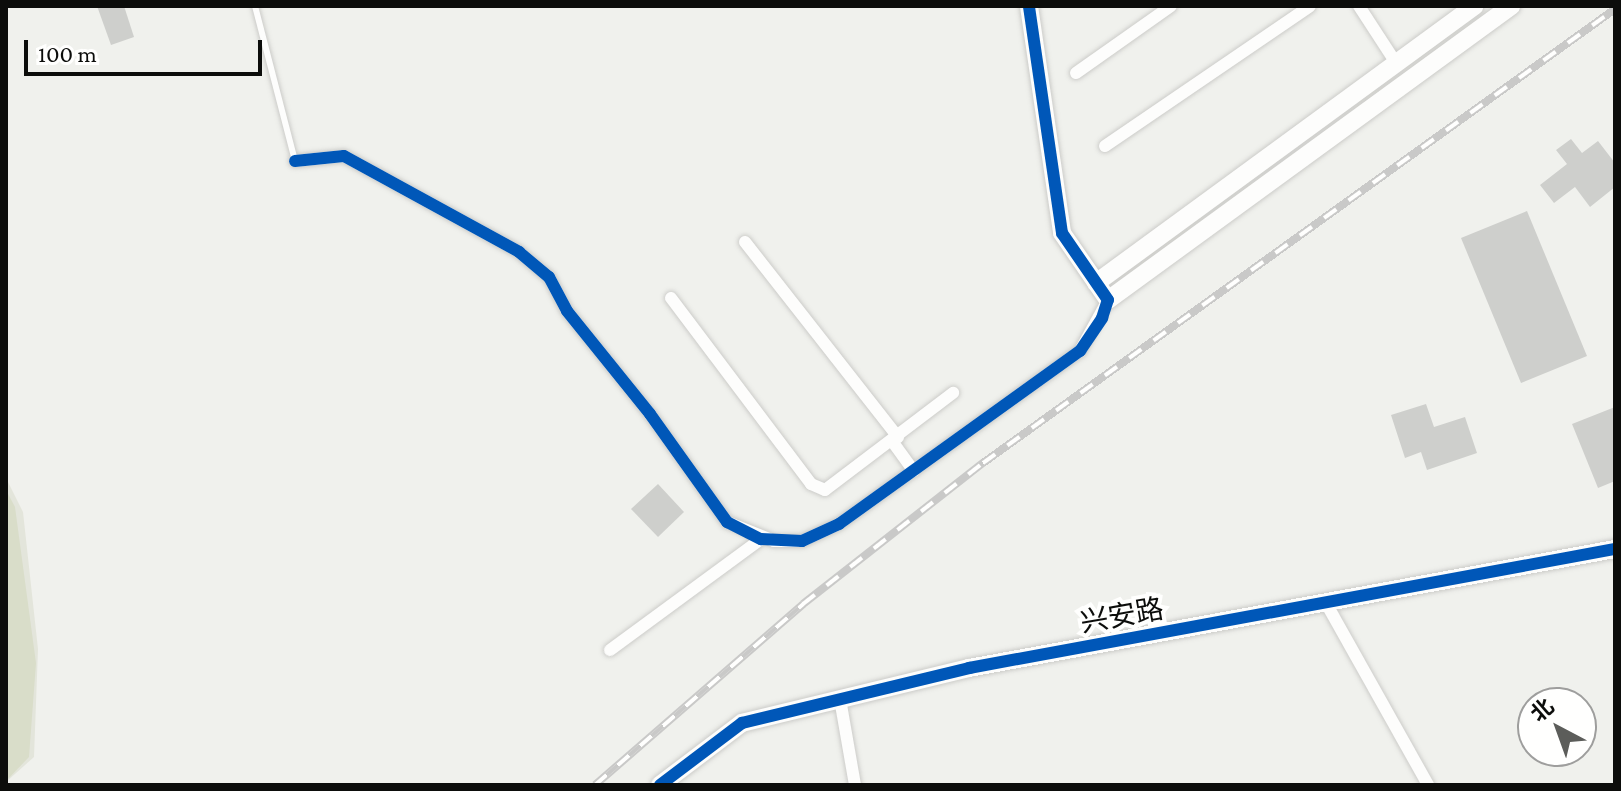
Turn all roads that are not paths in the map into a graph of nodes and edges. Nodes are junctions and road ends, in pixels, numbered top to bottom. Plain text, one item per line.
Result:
1 (255, 6) edge
2 (1029, 6) edge
3 (1171, 6) edge
4 (1310, 6) edge
5 (1359, 6) edge
6 (1474, 6) edge
7 (1511, 6) edge
8 (1396, 63) junction
9 (1076, 73) dead end
10 (1105, 146) dead end
11 (295, 161) joint
12 (745, 242) dead end
13 (1096, 283) junction
14 (671, 298) dead end
15 (1108, 300) junction
16 (953, 393) dead end
17 (895, 439) junction
18 (914, 471) junction
19 (761, 539) junction
20 (1615, 549) edge
21 (1326, 603) junction
22 (610, 650) dead end
23 (840, 699) junction
24 (660, 785) edge
25 (855, 785) edge
26 (1428, 785) edge

1 - 11 lane
2 - 13 street
3 - 9 street
4 - 10 street
5 - 8 street
6 - 8 street
7 - 15 street
8 - 13 street
11 - 19 street
12 - 17 street
13 - 15 street
14 - 17 street
15 - 18 street
16 - 17 street
17 - 18 street
18 - 19 street
19 - 22 street
20 - 21 street, 兴安路
21 - 23 street, 兴安路
21 - 26 street
23 - 24 street, 兴安路
23 - 25 street

